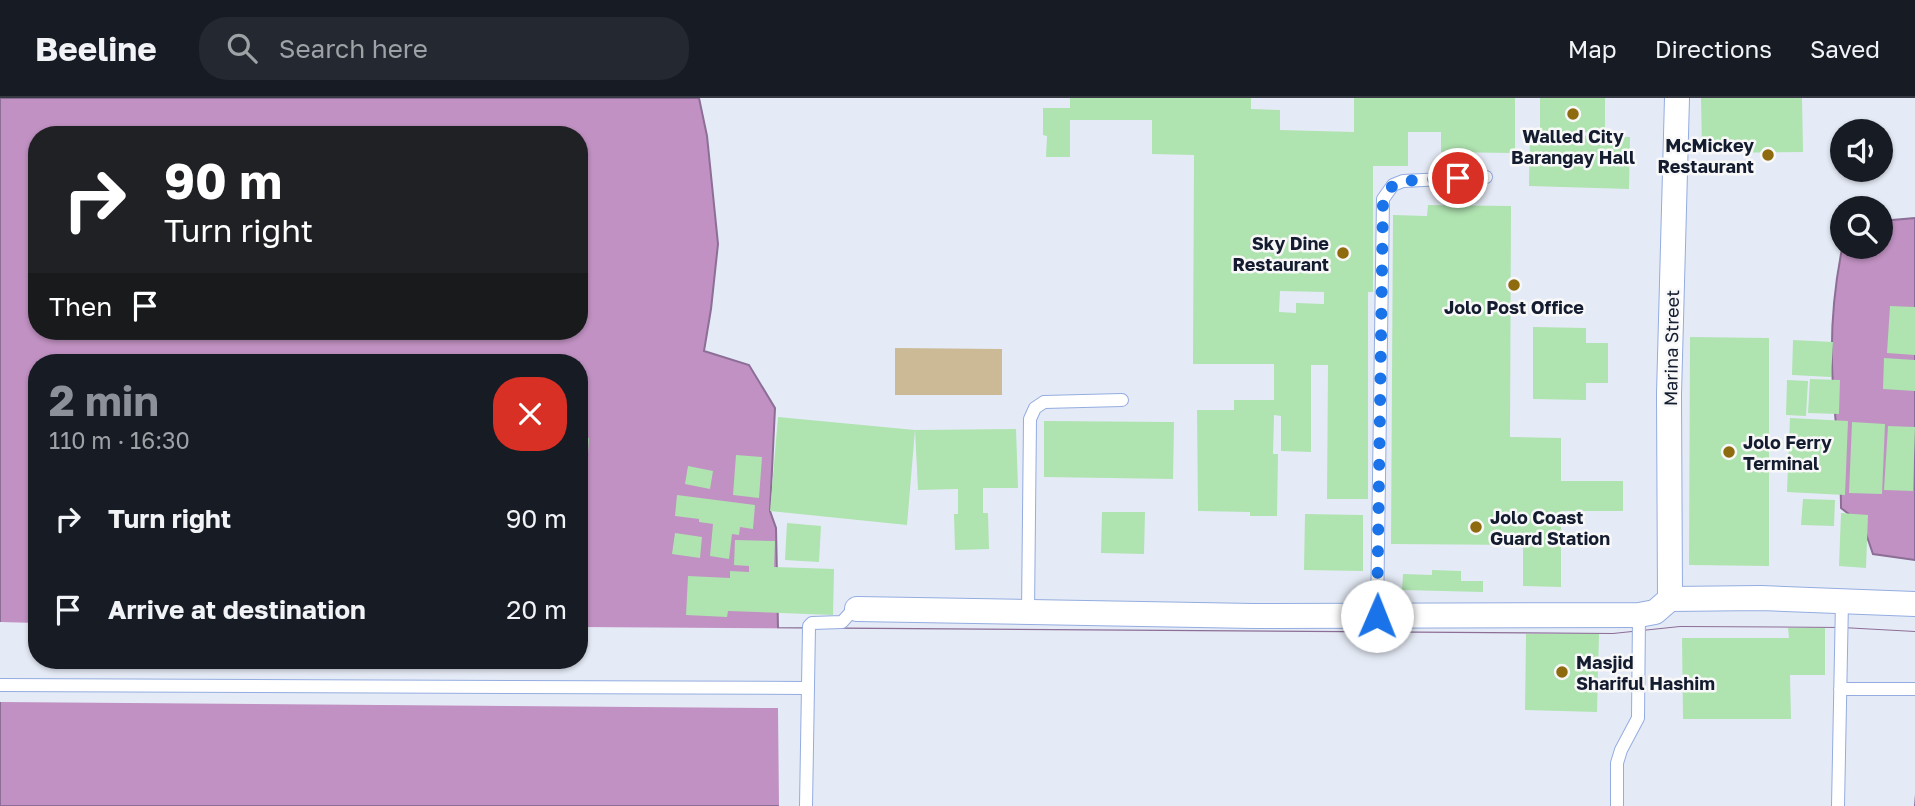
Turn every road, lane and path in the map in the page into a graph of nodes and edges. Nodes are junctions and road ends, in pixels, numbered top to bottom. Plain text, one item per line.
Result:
1 (1677, 98) edge
2 (1486, 177) dead end
3 (1122, 400) dead end
4 (1670, 599) junction
5 (1842, 601) junction
6 (1915, 604) edge
7 (857, 609) joint
8 (1028, 612) junction
9 (1639, 615) junction
10 (1377, 616) junction
11 (0, 685) edge
12 (808, 688) junction
13 (1840, 689) junction
14 (1915, 689) edge
15 (806, 806) edge
16 (1617, 806) edge
17 (1838, 806) edge

1 - 4 street, Marina Street
2 - 10 lane
3 - 8 lane
4 - 5 street
4 - 9 street
5 - 6 street
5 - 13 lane
7 - 8 street
7 - 12 lane
8 - 10 street
9 - 10 street
9 - 16 lane
11 - 12 lane
12 - 15 lane
13 - 14 lane
13 - 17 lane

